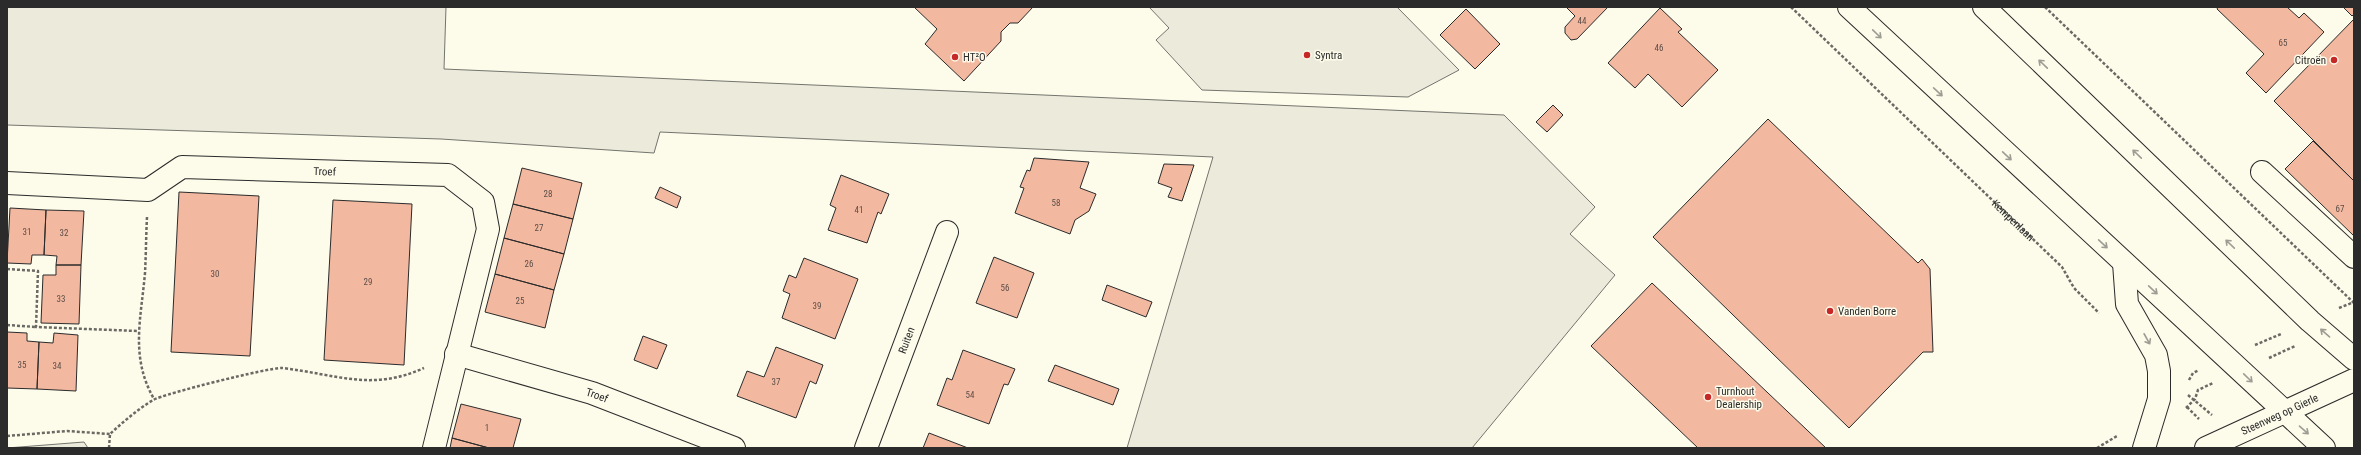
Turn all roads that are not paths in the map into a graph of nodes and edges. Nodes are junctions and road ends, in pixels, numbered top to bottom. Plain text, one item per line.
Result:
1 (1849, 7) edge
2 (1984, 7) edge
3 (2262, 172) dead end
4 (7, 183) edge
5 (947, 232) dead end
6 (2354, 257) edge
7 (2124, 264) junction
8 (456, 354) junction
9 (2354, 359) edge
10 (2354, 380) edge
11 (2284, 413) junction
12 (434, 448) edge
13 (734, 448) edge
14 (866, 448) edge
15 (2144, 448) edge
16 (2206, 448) edge
17 (2324, 448) edge

1 -> 7 main road
9 -> 2 main road
3 - 6 main road
4 - 8 main road, Troef
5 - 14 main road, Ruiten
7 -> 11 main road
7 -> 15 main road
8 - 12 main road, Troef
8 - 13 main road, Troef
10 - 11 main road, Steenweg op Gierle
11 - 16 main road, Steenweg op Gierle
11 -> 17 main road

